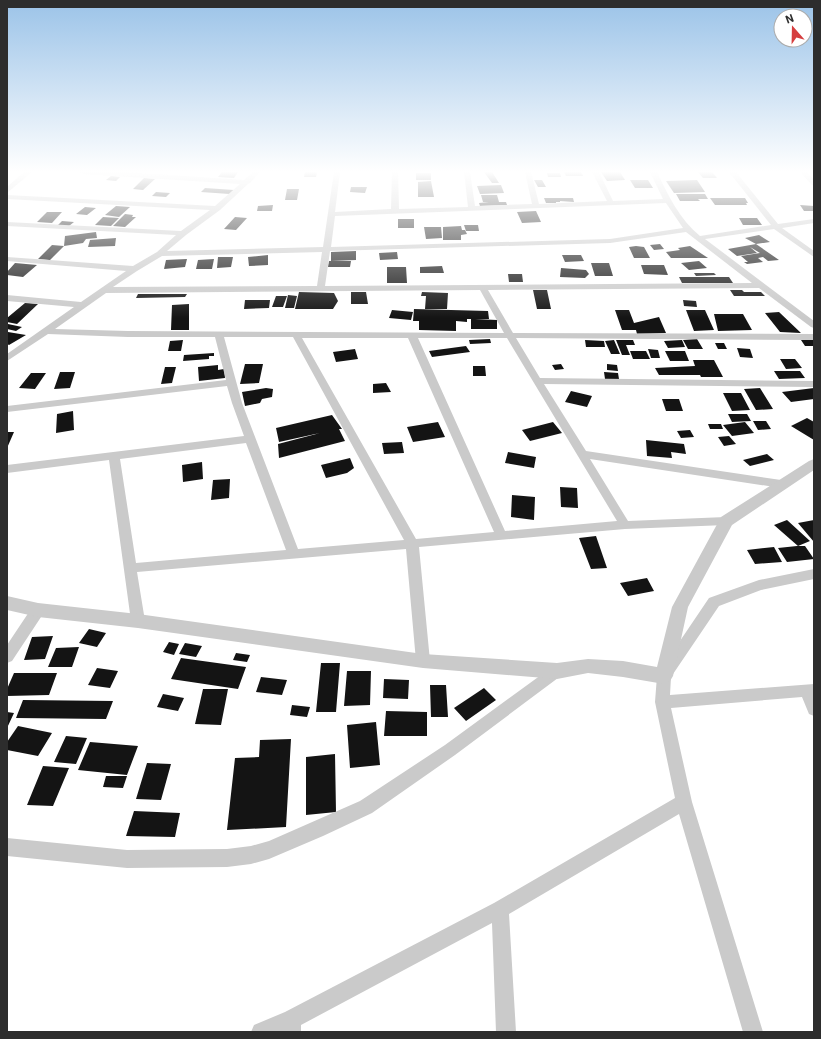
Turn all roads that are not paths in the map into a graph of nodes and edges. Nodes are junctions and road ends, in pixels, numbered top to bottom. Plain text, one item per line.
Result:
1 (200, 220) edge
2 (330, 220) edge
3 (681, 220) edge
4 (771, 220) edge
5 (814, 221) edge
6 (7, 224) edge
7 (776, 227) junction
8 (688, 230) junction
9 (183, 233) junction
10 (698, 238) junction
11 (327, 249) junction
12 (160, 254) junction
13 (814, 255) edge
14 (7, 259) edge
15 (134, 269) junction
16 (760, 285) junction
17 (321, 287) junction
18 (482, 288) junction
19 (104, 290) junction
20 (7, 298) edge
21 (82, 305) junction
22 (814, 326) edge
23 (47, 331) junction
24 (219, 334) junction
25 (296, 335) junction
26 (412, 336) junction
27 (509, 336) junction
28 (814, 337) edge
29 (11, 351) edge
30 (7, 358) edge
31 (537, 381) junction
32 (232, 382) junction
33 (814, 384) edge
34 (7, 409) edge
35 (250, 439) junction
36 (583, 454) junction
37 (114, 456) junction
38 (814, 464) edge
39 (7, 469) edge
40 (781, 484) junction
41 (726, 521) junction
42 (625, 525) junction
43 (501, 535) junction
44 (412, 543) junction
45 (293, 553) junction
46 (130, 568) junction
47 (814, 574) edge
48 (7, 603) edge
49 (38, 610) junction
50 (138, 621) junction
51 (7, 657) edge
52 (423, 661) junction
53 (557, 671) junction
54 (664, 676) junction
55 (810, 690) edge
56 (662, 702) junction
57 (814, 708) edge
58 (684, 802) junction
59 (7, 847) edge
60 (500, 909) junction
61 (292, 1026) edge
62 (261, 1032) edge
63 (506, 1032) edge
64 (753, 1032) edge

1 - 9 street
2 - 11 street
3 - 8 street
4 - 7 street
5 - 7 street
6 - 9 street
7 - 10 street
7 - 13 street
8 - 10 street
8 - 11 street
9 - 12 street
10 - 16 street
11 - 12 street
11 - 17 street
12 - 15 street
14 - 15 street
15 - 19 street
16 - 18 street
16 - 22 street
17 - 18 street
17 - 19 street
18 - 27 street
19 - 21 street
20 - 21 street
21 - 23 street
23 - 24 street
23 - 29 street
24 - 25 street
24 - 32 street
25 - 26 street
25 - 44 street
26 - 27 street
26 - 43 street
27 - 28 street
27 - 31 street
29 - 30 street
31 - 33 street
31 - 36 street
32 - 34 street
32 - 35 street
35 - 37 street
35 - 45 street
36 - 40 street
36 - 42 street
37 - 39 street
37 - 46 street
38 - 40 street
40 - 41 street
41 - 42 street
41 - 54 street
42 - 43 street
43 - 44 street
44 - 45 street
44 - 52 street
45 - 46 street
46 - 50 street
47 - 54 street
48 - 49 street
49 - 50 street
49 - 51 street
50 - 52 street
52 - 53 street
53 - 54 street
53 - 59 street
54 - 56 street
55 - 56 street
55 - 57 street
56 - 58 street
58 - 60 street
58 - 64 street
60 - 61 street
60 - 63 street
61 - 62 street

